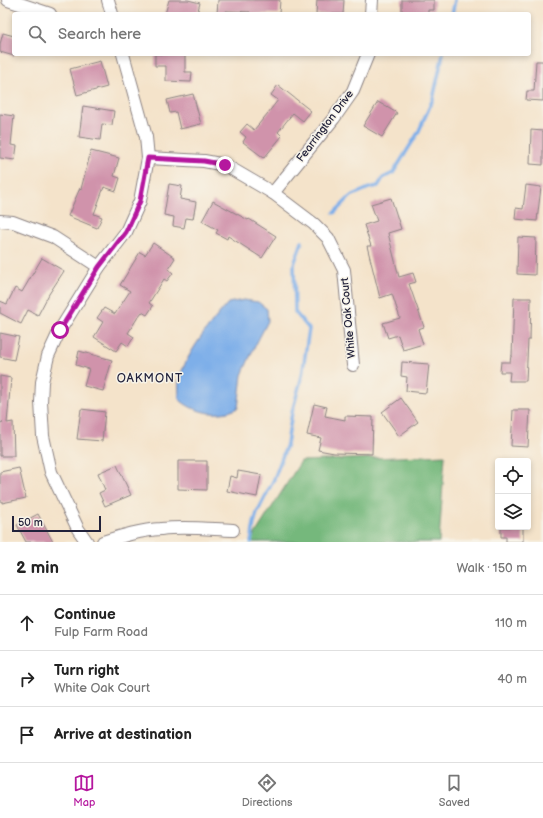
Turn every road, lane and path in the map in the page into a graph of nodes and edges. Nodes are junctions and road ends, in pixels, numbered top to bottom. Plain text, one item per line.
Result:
1 (8, 0) edge
2 (108, 0) edge
3 (372, 0) edge
4 (44, 12) edge
5 (111, 12) edge
6 (371, 12) edge
7 (125, 56) edge
8 (367, 56) edge
9 (148, 158) junction
10 (273, 193) junction
11 (0, 221) edge
12 (99, 267) junction
13 (353, 365) dead end
14 (233, 530) dead end
15 (87, 542) edge
16 (103, 542) edge

1 - 4 street
2 - 5 street
3 - 6 street
7 - 9 street
8 - 10 street, Fearrington Drive
9 - 10 street, White Oak Court
9 - 12 street
10 - 13 street, White Oak Court
11 - 12 street
12 - 15 street
14 - 16 street

